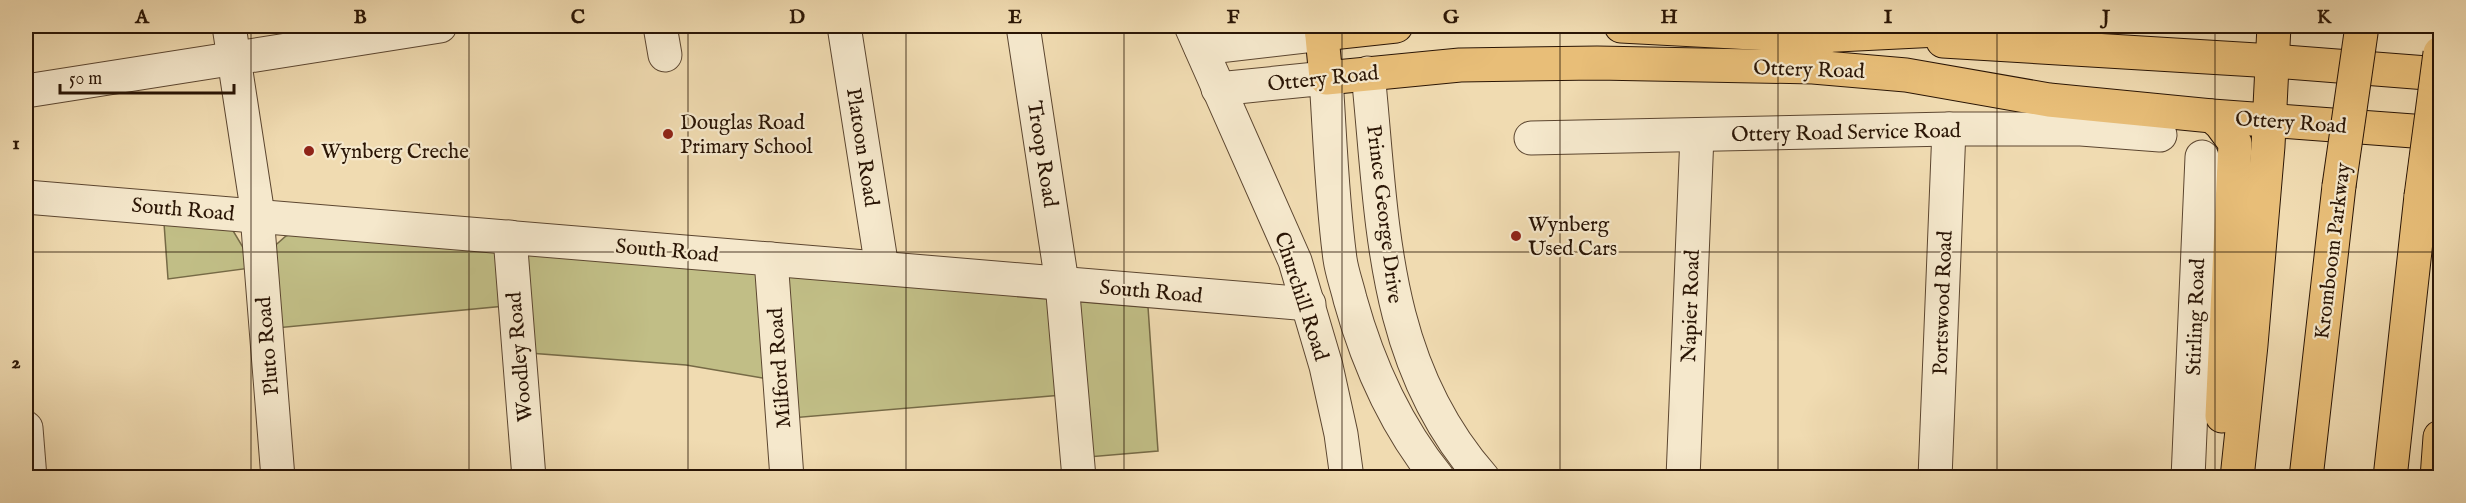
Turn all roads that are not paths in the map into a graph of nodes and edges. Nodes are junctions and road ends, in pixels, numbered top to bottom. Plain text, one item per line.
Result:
1 (229, 26) edge
2 (440, 26) edge
3 (844, 26) edge
4 (1023, 26) edge
5 (1396, 26) edge
6 (1621, 26) edge
7 (2019, 26) edge
8 (2274, 26) edge
9 (2362, 26) edge
10 (1364, 27) edge
11 (1321, 30) edge
12 (1196, 37) edge
13 (1797, 37) junction
14 (2440, 53) edge
15 (234, 58) junction
16 (2273, 61) junction
17 (1368, 73) junction
18 (2440, 74) edge
19 (1326, 78) junction
20 (1218, 89) junction
21 (26, 91) edge
22 (2212, 116) junction
23 (2270, 121) junction
24 (1949, 129) junction
25 (2440, 133) edge
26 (1697, 135) junction
27 (2160, 135) dead end
28 (1531, 138) dead end
29 (2202, 157) dead end
30 (26, 197) edge
31 (257, 215) junction
32 (510, 237) junction
33 (771, 259) junction
34 (882, 268) junction
35 (1062, 283) junction
36 (1309, 304) junction
37 (26, 428) edge
38 (2440, 437) edge
39 (30, 477) edge
40 (278, 477) edge
41 (529, 477) edge
42 (787, 477) edge
43 (1079, 477) edge
44 (1347, 477) edge
45 (1438, 477) edge
46 (1483, 477) edge
47 (1683, 477) edge
48 (1935, 477) edge
49 (2188, 477) edge
50 (2219, 477) edge
51 (2237, 477) edge
52 (2306, 477) edge
53 (2390, 477) edge
54 (2436, 477) edge

1 - 15 street, Pluto Road
2 - 15 street
3 - 34 street, Platoon Road
4 - 35 street, Troop Road
5 - 10 main road, Ottery Road
6 - 13 main road, Ottery Road
7 - 13 main road
8 - 16 main road
9 - 52 main road, Kromboom Parkway, bridge
10 - 11 main road, Ottery Road
10 - 17 main road
11 - 12 street, Ottery Road
11 - 19 main road
12 - 20 street, Ottery Road
13 - 16 main road, Ottery Road
14 - 53 main road, bridge
15 - 21 street
15 - 31 street, Pluto Road
16 - 18 main road, Ottery Road
16 - 23 main road
17 - 19 main road, Ottery Road
17 - 22 main road, Ottery Road
17 - 46 street, Prince George Drive
19 - 20 street, Ottery Road
19 - 45 street, Prince George Drive
20 - 36 street, Churchill Road
22 - 23 main road, Ottery Road
22 - 50 main road
23 - 25 main road, Ottery Road
23 - 51 main road
24 - 26 street, Ottery Road Service Road
24 - 27 street, Ottery Road Service Road
24 - 48 street, Portswood Road
26 - 28 street, Ottery Road Service Road
26 - 47 street, Napier Road
29 - 49 street, Stirling Road
30 - 31 street, South Road
31 - 32 street, South Road
31 - 40 street, Pluto Road
32 - 33 street, South Road
32 - 41 street, Woodley Road
33 - 34 street, South Road
33 - 42 street, Milford Road
34 - 35 street, South Road
35 - 36 street, South Road
35 - 43 street, Troop Road
36 - 44 street, Churchill Road
37 - 39 street
38 - 54 main road

